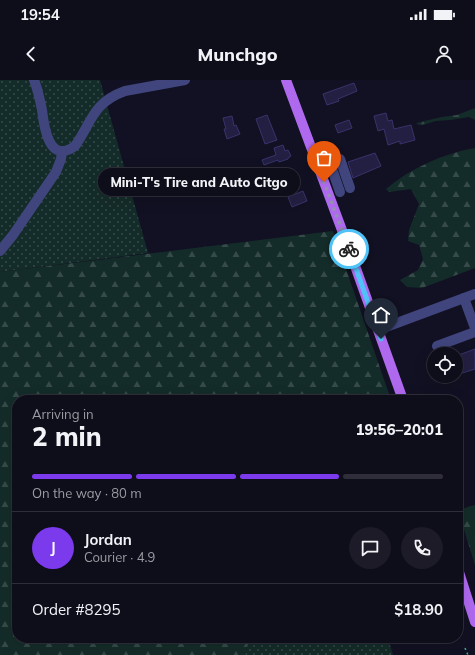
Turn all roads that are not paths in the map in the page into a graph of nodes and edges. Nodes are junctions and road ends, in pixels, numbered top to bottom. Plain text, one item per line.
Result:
1 (34, 80) edge
2 (185, 80) edge
3 (286, 80) edge
4 (62, 151) junction
5 (350, 188) dead end
6 (340, 192) dead end
7 (0, 251) edge
8 (475, 294) edge
9 (464, 298) junction
10 (475, 328) edge
11 (378, 330) junction
12 (475, 332) edge
13 (437, 346) dead end
14 (401, 395) edge
15 (463, 585) edge
16 (475, 622) edge

1 - 4 street
2 - 4 street
3 - 11 main road
4 - 7 street
5 - 6 street
8 - 9 street
9 - 10 street
9 - 11 street
11 - 14 main road
12 - 13 street
15 - 16 main road

